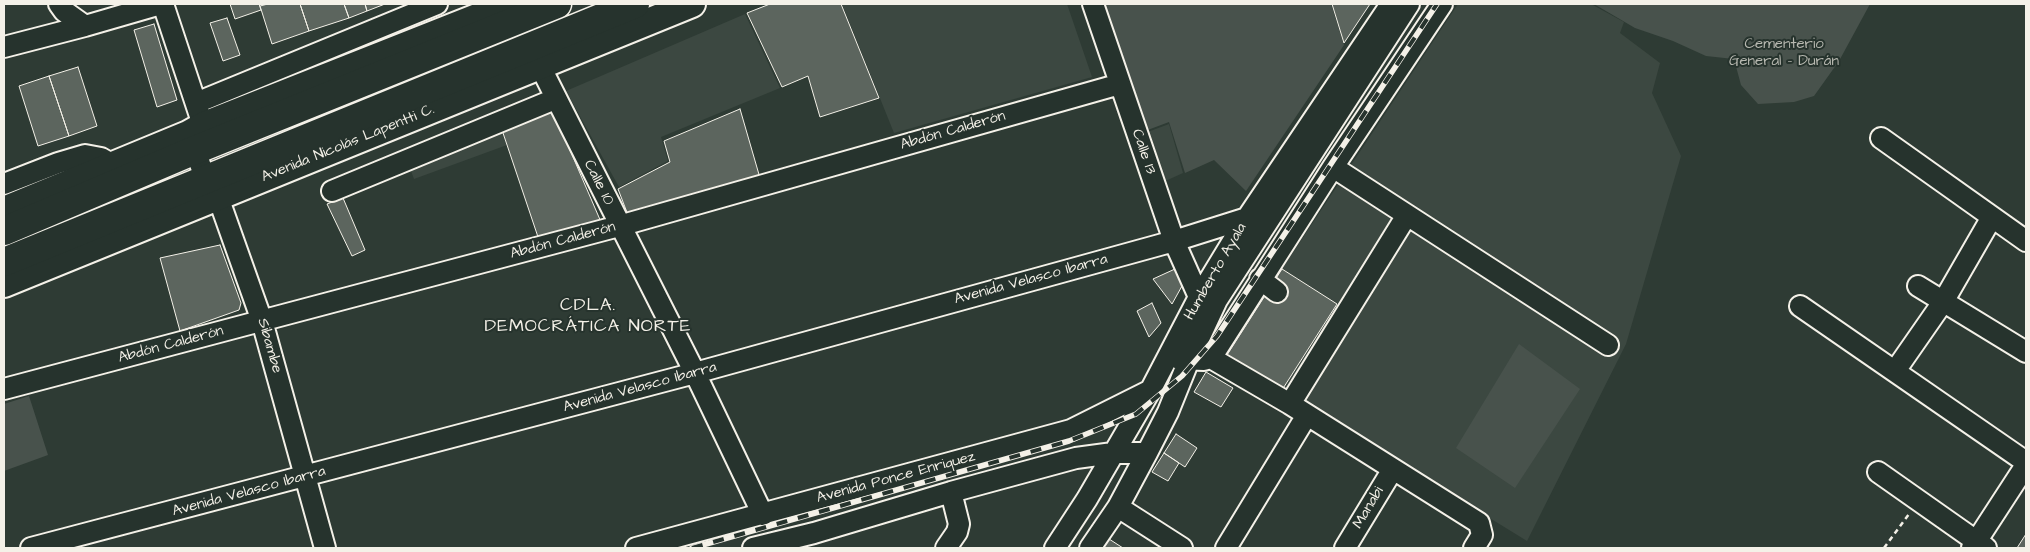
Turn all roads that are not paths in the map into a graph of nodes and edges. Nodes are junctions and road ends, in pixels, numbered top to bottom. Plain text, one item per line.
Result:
1 (59, 4) edge
2 (162, 4) edge
3 (437, 4) edge
4 (510, 4) edge
5 (635, 4) edge
6 (692, 4) edge
7 (1093, 4) edge
8 (1391, 4) edge
9 (1409, 4) edge
10 (1442, 4) edge
11 (543, 6) edge
12 (85, 26) junction
13 (4, 47) edge
14 (540, 66) junction
15 (1120, 84) junction
16 (555, 99) junction
17 (198, 126) junction
18 (1881, 138) dead end
19 (113, 165) junction
20 (1333, 167) junction
21 (4, 184) edge
22 (212, 188) junction
23 (332, 191) dead end
24 (4, 210) edge
25 (1407, 214) junction
26 (1992, 217) junction
27 (1247, 218) junction
28 (619, 226) junction
29 (4, 231) edge
30 (1174, 241) junction
31 (2026, 241) edge
32 (4, 262) edge
33 (1260, 279) junction
34 (4, 284) edge
35 (1918, 286) dead end
36 (1277, 292) dead end
37 (1199, 297) junction
38 (1943, 302) junction
39 (1800, 306) dead end
40 (262, 321) junction
41 (1608, 345) dead end
42 (2026, 352) edge
43 (1168, 358) junction
44 (1211, 358) junction
45 (1189, 360) junction
46 (1895, 371) junction
47 (695, 373) junction
48 (4, 389) edge
49 (1150, 391) junction
50 (1176, 392) junction
51 (1299, 409) junction
52 (1113, 453) junction
53 (1148, 453) junction
54 (2026, 463) edge
55 (1393, 468) junction
56 (1878, 472) dead end
57 (306, 477) junction
58 (951, 492) junction
59 (1118, 507) junction
60 (763, 515) junction
61 (816, 541) edge
62 (1978, 546) edge
63 (31, 548) edge
64 (325, 548) edge
65 (636, 548) edge
66 (753, 548) edge
67 (946, 548) edge
68 (1055, 548) edge
69 (1090, 548) edge
70 (1182, 548) edge
71 (1226, 548) edge
72 (1345, 548) edge
73 (1474, 548) edge

1 - 12 street
2 - 12 street
2 - 17 street, Sibambe
3 - 17 street
4 - 17 main road
5 - 22 highway, Avenida Nicolás Lapentti C.
6 - 14 main road, Avenida Nicolás Lapentti C.
7 - 15 street, Calle 13
8 - 27 street, Humberto Ayala
9 - 45 street, Humberto Ayala
10 - 20 street
11 - 17 highway
12 - 13 street
14 - 16 street, Calle 10
14 - 22 main road, Avenida Nicolás Lapentti C.
15 - 28 street, Abdón Calderón
15 - 30 street, Calle 13
16 - 23 street
16 - 28 street, Calle 10
17 - 19 main road
17 - 22 street, Sibambe
17 - 29 highway
18 - 26 street
19 - 21 street
19 - 24 main road
20 - 25 street
20 - 33 street
22 - 32 highway, Avenida Nicolás Lapentti C.
22 - 34 main road, Avenida Nicolás Lapentti C.
22 - 40 street, Sibambe
25 - 41 street
25 - 51 street
26 - 31 street
26 - 38 street
27 - 30 street, Avenida Velasco Ibarra
27 - 37 street, Humberto Ayala
28 - 40 street, Abdón Calderón
28 - 47 street, Calle 10
30 - 37 street, Calle 13
30 - 47 street, Avenida Velasco Ibarra
33 - 36 street
33 - 44 street
35 - 38 street
37 - 43 street, Humberto Ayala
38 - 42 street
38 - 46 street
39 - 46 street
40 - 48 street, Abdón Calderón
40 - 57 street, Sibambe
43 - 45 street
43 - 49 street, Humberto Ayala
44 - 45 street
44 - 51 street
45 - 50 street, Humberto Ayala
46 - 54 street
47 - 57 street, Avenida Velasco Ibarra
47 - 60 street, Calle 10
49 - 50 street
49 - 52 street, Humberto Ayala
49 - 60 street, Avenida Ponce Enriquez
50 - 53 street, Humberto Ayala
51 - 55 street
51 - 71 street
52 - 53 street, Avenida Ponce Enriquez
52 - 58 street, Avenida Ponce Enriquez
52 - 68 street, Humberto Ayala
53 - 59 street, Humberto Ayala
54 - 62 street
55 - 72 street, Manabi
55 - 73 street
56 - 62 street
57 - 63 street, Avenida Velasco Ibarra
57 - 64 street, Sibambe
58 - 61 street, Avenida Ponce Enriquez
58 - 67 street
59 - 69 street, Humberto Ayala
59 - 70 street
60 - 65 street, Avenida Ponce Enriquez
61 - 66 street, Avenida Ponce Enriquez

